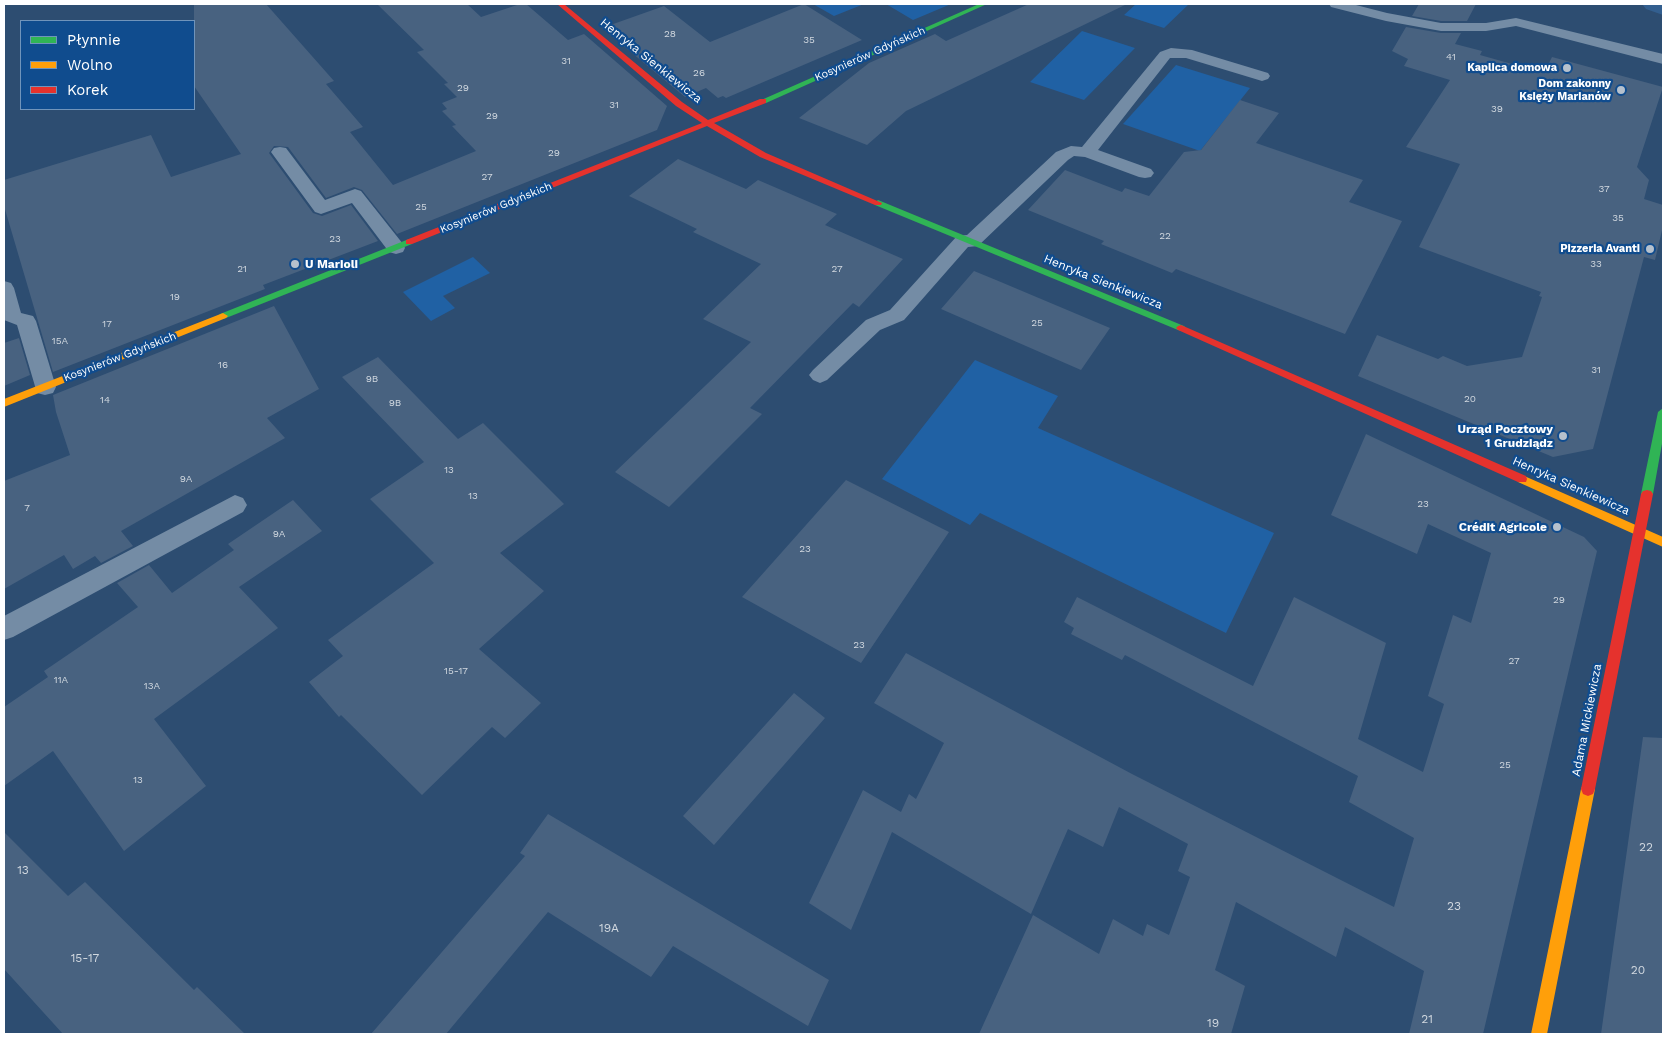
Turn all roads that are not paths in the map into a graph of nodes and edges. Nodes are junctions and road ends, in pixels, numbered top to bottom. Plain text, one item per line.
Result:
1 (560, 4) edge
2 (984, 4) edge
3 (1336, 4) edge
4 (1505, 10) dead end
5 (1516, 22) junction
6 (1663, 59) edge
7 (1262, 76) dead end
8 (706, 122) junction
9 (280, 152) dead end
10 (1087, 152) junction
11 (1145, 173) dead end
12 (968, 241) junction
13 (396, 248) junction
14 (4, 288) edge
15 (820, 375) dead end
16 (45, 387) junction
17 (4, 403) edge
18 (1663, 412) edge
19 (235, 505) dead end
20 (1639, 531) junction
21 (1663, 542) edge
22 (4, 629) edge
23 (1539, 1034) edge

1 - 8 street, Henryka Sienkiewicza
2 - 8 street, Kosynierów Gdyńskich
3 - 5 lane
4 - 5 lane
5 - 6 lane
7 - 10 lane
8 - 12 street, Henryka Sienkiewicza
8 - 13 street, Kosynierów Gdyńskich
9 - 13 lane
10 - 11 lane
10 - 12 lane
12 - 15 lane
12 - 20 street, Henryka Sienkiewicza
13 - 16 street, Kosynierów Gdyńskich
14 - 16 lane
16 - 17 street, Kosynierów Gdyńskich
18 - 20 street, Adama Mickiewicza
19 - 22 lane
20 - 21 street, Henryka Sienkiewicza
20 - 23 street, Adama Mickiewicza

